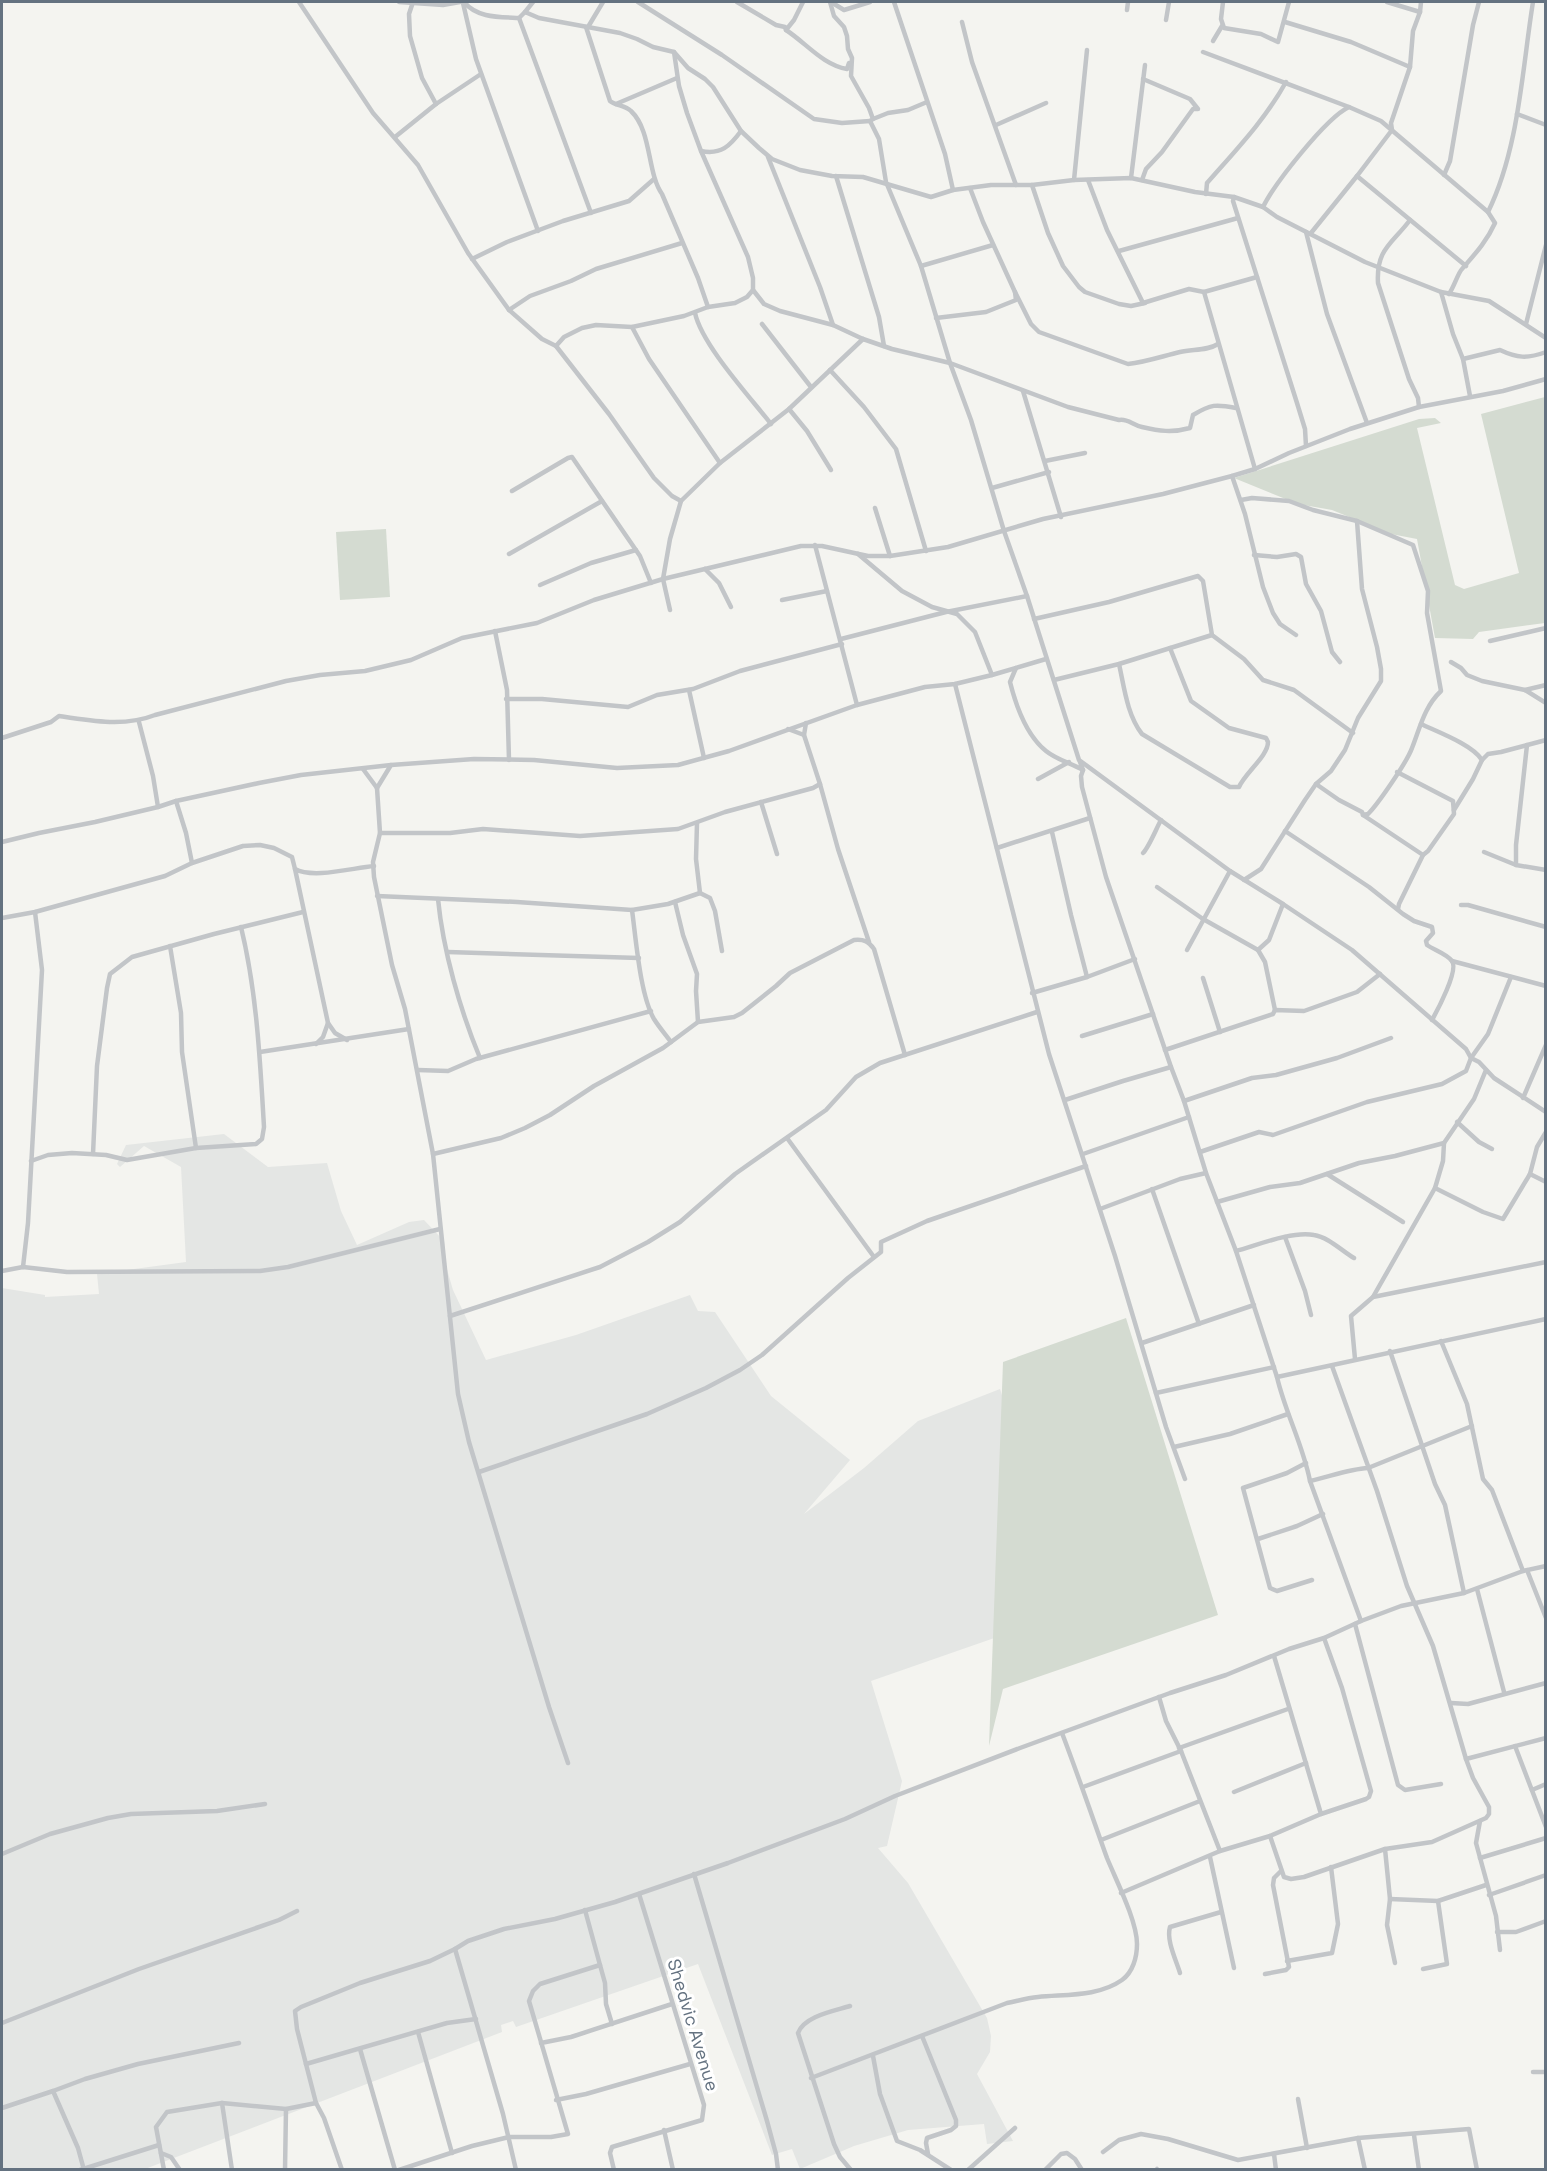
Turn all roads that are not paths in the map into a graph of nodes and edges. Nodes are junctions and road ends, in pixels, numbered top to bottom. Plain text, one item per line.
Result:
1 (299, 2) edge
2 (399, 2) edge
3 (462, 2) edge
4 (533, 2) edge
5 (603, 2) edge
6 (638, 2) edge
7 (737, 2) edge
8 (803, 2) edge
9 (831, 2) edge
10 (870, 2) edge
11 (894, 2) edge
12 (1128, 2) edge
13 (1169, 2) edge
14 (1223, 2) edge
15 (1289, 2) edge
16 (1387, 2) edge
17 (1421, 2) edge
18 (1479, 2) edge
19 (1533, 2) edge
20 (412, 3) edge
21 (1127, 10) dead end
22 (525, 12) junction
23 (1420, 12) junction
24 (519, 18) junction
25 (1166, 20) dead end
26 (962, 22) dead end
27 (1285, 22) junction
28 (1222, 26) junction
29 (587, 27) junction
30 (786, 30) junction
31 (1213, 41) dead end
32 (1087, 50) dead end
33 (674, 52) junction
34 (1203, 52) dead end
35 (852, 58) junction
36 (1145, 65) dead end
37 (1410, 68) junction
38 (847, 69) junction
39 (481, 74) junction
40 (851, 76) junction
41 (677, 78) junction
42 (1143, 79) junction
43 (1286, 82) junction
44 (927, 102) junction
45 (436, 104) junction
46 (1046, 104) dead end
47 (614, 105) junction
48 (1349, 107) junction
49 (1517, 114) junction
50 (871, 120) junction
51 (996, 125) junction
52 (1545, 125) edge
53 (1392, 130) junction
54 (741, 131) junction
55 (395, 137) junction
56 (701, 151) junction
57 (768, 155) junction
58 (1444, 175) junction
59 (836, 176) junction
60 (1357, 176) junction
61 (1131, 178) junction
62 (654, 179) junction
63 (1074, 180) junction
64 (1088, 180) junction
65 (1143, 180) junction
66 (886, 182) junction
67 (1016, 185) junction
68 (1032, 185) junction
69 (970, 188) junction
70 (953, 190) junction
71 (1206, 194) junction
72 (1234, 197) junction
73 (1263, 207) junction
74 (1488, 212) junction
75 (591, 213) junction
76 (1238, 218) junction
77 (1410, 220) junction
78 (538, 231) junction
79 (1308, 233) junction
80 (682, 243) junction
81 (993, 245) junction
82 (1545, 245) edge
83 (1119, 252) junction
84 (472, 259) junction
85 (921, 266) junction
86 (1466, 266) junction
87 (1377, 267) junction
88 (1257, 277) junction
89 (753, 290) junction
90 (1015, 292) junction
91 (1204, 292) junction
92 (1442, 292) junction
93 (1449, 294) junction
94 (1148, 302) junction
95 (708, 307) junction
96 (509, 310) junction
97 (694, 313) junction
98 (936, 318) junction
99 (762, 324) dead end
100 (1526, 324) junction
101 (832, 325) junction
102 (632, 327) junction
103 (1545, 338) edge
104 (863, 339) junction
105 (1218, 344) junction
106 (556, 346) junction
107 (884, 346) junction
108 (1545, 352) edge
109 (1463, 359) junction
110 (950, 363) junction
111 (831, 370) junction
112 (1545, 379) edge
113 (811, 387) junction
114 (1023, 391) junction
115 (1470, 396) junction
116 (1419, 407) junction
117 (1236, 408) junction
118 (789, 409) junction
119 (1367, 423) junction
120 (771, 424) junction
121 (1306, 446) junction
122 (1085, 453) dead end
123 (1045, 460) junction
124 (720, 463) junction
125 (1255, 469) junction
126 (831, 470) dead end
127 (1049, 472) junction
128 (1232, 476) junction
129 (992, 488) junction
130 (512, 491) dead end
131 (1241, 500) junction
132 (602, 501) junction
133 (681, 501) junction
134 (875, 508) dead end
135 (1061, 516) junction
136 (1357, 521) junction
137 (1004, 531) junction
138 (815, 546) junction
139 (636, 550) junction
140 (926, 551) junction
141 (509, 554) dead end
142 (857, 554) junction
143 (1254, 555) junction
144 (868, 556) junction
145 (890, 556) junction
146 (872, 566) junction
147 (705, 569) junction
148 (663, 579) junction
149 (651, 583) junction
150 (540, 585) dead end
151 (827, 591) junction
152 (1027, 596) junction
153 (782, 600) dead end
154 (731, 607) dead end
155 (670, 610) dead end
156 (946, 612) junction
157 (1034, 619) junction
158 (1545, 628) edge
159 (495, 631) junction
160 (1212, 635) junction
161 (1296, 635) dead end
162 (841, 641) junction
163 (1490, 641) dead end
164 (1170, 648) junction
165 (1046, 659) junction
166 (1451, 662) dead end
167 (1340, 663) dead end
168 (1119, 664) junction
169 (1016, 668) junction
170 (992, 675) junction
171 (1054, 680) junction
172 (955, 684) junction
173 (1545, 685) edge
174 (689, 690) junction
175 (1525, 690) junction
176 (506, 699) junction
177 (1545, 703) edge
178 (857, 705) junction
179 (139, 722) junction
180 (806, 723) junction
181 (1422, 724) junction
182 (788, 729) junction
183 (1353, 734) junction
184 (804, 735) junction
185 (2, 738) edge
186 (1545, 740) edge
187 (1527, 745) junction
188 (704, 758) junction
189 (509, 760) junction
190 (1079, 760) junction
191 (1482, 760) junction
192 (1069, 762) junction
193 (391, 765) junction
194 (363, 769) junction
195 (1083, 770) junction
196 (1398, 772) junction
197 (1038, 779) dead end
198 (820, 784) junction
199 (1316, 784) junction
200 (376, 788) junction
201 (176, 801) junction
202 (761, 802) junction
203 (158, 807) junction
204 (1454, 810) junction
205 (1363, 815) junction
206 (1089, 818) junction
207 (1161, 820) junction
208 (697, 823) junction
209 (1285, 831) junction
210 (1052, 832) junction
211 (380, 833) junction
212 (2, 842) edge
213 (997, 848) junction
214 (1484, 852) dead end
215 (1143, 853) dead end
216 (777, 854) dead end
217 (1422, 855) junction
218 (192, 863) junction
219 (1516, 865) junction
220 (374, 866) junction
221 (295, 869) junction
222 (1545, 870) edge
223 (1230, 871) junction
224 (1244, 880) junction
225 (1157, 887) dead end
226 (700, 893) junction
227 (377, 896) junction
228 (438, 898) junction
229 (675, 902) junction
230 (1283, 904) junction
231 (1461, 905) dead end
232 (1398, 909) junction
233 (632, 910) junction
234 (35, 912) junction
235 (303, 912) junction
236 (2, 918) edge
237 (1203, 919) junction
238 (241, 927) junction
239 (1545, 927) edge
240 (869, 942) junction
241 (170, 946) junction
242 (1187, 950) dead end
243 (1258, 950) junction
244 (448, 951) junction
245 (723, 951) dead end
246 (639, 958) junction
247 (1135, 959) junction
248 (1452, 961) junction
249 (1380, 974) junction
250 (1511, 976) junction
251 (1087, 977) junction
252 (1203, 978) dead end
253 (1545, 987) edge
254 (1032, 993) junction
255 (1275, 1010) junction
256 (651, 1011) junction
257 (1037, 1012) junction
258 (1153, 1014) junction
259 (1432, 1020) junction
260 (698, 1022) junction
261 (328, 1023) junction
262 (409, 1029) junction
263 (1220, 1032) junction
264 (1082, 1036) dead end
265 (1391, 1038) dead end
266 (347, 1040) junction
267 (671, 1042) junction
268 (316, 1045) junction
269 (1545, 1045) edge
270 (1165, 1050) junction
271 (260, 1052) junction
272 (905, 1055) junction
273 (480, 1058) junction
274 (1472, 1058) junction
275 (1171, 1067) junction
276 (418, 1070) junction
277 (1486, 1070) junction
278 (1523, 1098) junction
279 (1065, 1100) junction
280 (1184, 1101) junction
281 (1545, 1112) edge
282 (1189, 1117) junction
283 (1457, 1122) junction
284 (1545, 1132) edge
285 (787, 1138) junction
286 (1443, 1143) junction
287 (196, 1148) junction
288 (1492, 1149) dead end
289 (1200, 1152) junction
290 (93, 1154) junction
291 (433, 1154) junction
292 (1083, 1154) junction
293 (31, 1161) junction
294 (1086, 1166) junction
295 (1206, 1173) junction
296 (1327, 1174) junction
297 (1530, 1174) junction
298 (1545, 1182) edge
299 (1436, 1188) junction
300 (1152, 1189) junction
301 (1217, 1202) junction
302 (1100, 1209) junction
303 (1403, 1222) dead end
304 (440, 1229) junction
305 (1285, 1237) junction
306 (1236, 1251) junction
307 (873, 1257) junction
308 (1354, 1258) dead end
309 (1545, 1262) edge
310 (23, 1267) junction
311 (2, 1271) edge
312 (1373, 1297) junction
313 (1254, 1305) junction
314 (1311, 1315) dead end
315 (450, 1316) junction
316 (1545, 1319) edge
317 (1198, 1324) junction
318 (1441, 1341) junction
319 (1142, 1343) junction
320 (1390, 1351) junction
321 (1355, 1359) junction
322 (1332, 1366) junction
323 (1274, 1367) junction
324 (1277, 1377) junction
325 (1156, 1392) junction
326 (1288, 1414) junction
327 (1472, 1426) junction
328 (1174, 1447) junction
329 (1423, 1447) junction
330 (1306, 1463) junction
331 (1368, 1468) junction
332 (479, 1472) junction
333 (1185, 1479) dead end
334 (1310, 1481) junction
335 (1323, 1514) junction
336 (1258, 1539) junction
337 (1545, 1566) edge
338 (1525, 1571) junction
339 (1312, 1580) dead end
340 (1477, 1589) junction
341 (1464, 1593) junction
342 (1413, 1602) junction
343 (1545, 1618) edge
344 (1361, 1621) junction
345 (1354, 1624) junction
346 (1324, 1638) junction
347 (1274, 1656) junction
348 (1545, 1683) edge
349 (1504, 1692) junction
350 (1159, 1697) junction
351 (1451, 1703) junction
352 (1288, 1708) junction
353 (1062, 1734) junction
354 (1545, 1738) edge
355 (1515, 1746) junction
356 (1180, 1749) junction
357 (1466, 1758) junction
358 (568, 1763) dead end
359 (1306, 1763) junction
360 (1441, 1784) dead end
361 (1545, 1784) edge
362 (1083, 1786) junction
363 (1532, 1790) junction
364 (1234, 1792) dead end
365 (1200, 1801) junction
366 (265, 1804) dead end
367 (1321, 1814) junction
368 (1480, 1820) junction
369 (1545, 1827) edge
370 (1270, 1836) junction
371 (1545, 1838) edge
372 (1101, 1840) junction
373 (1385, 1849) junction
374 (1220, 1851) junction
375 (2, 1854) edge
376 (1210, 1857) junction
377 (1480, 1858) junction
378 (1331, 1867) junction
379 (1281, 1871) junction
380 (694, 1874) junction
381 (1545, 1876) edge
382 (1486, 1885) junction
383 (1121, 1893) junction
384 (639, 1894) junction
385 (1489, 1895) junction
386 (1390, 1899) junction
387 (1438, 1901) junction
388 (585, 1910) junction
389 (297, 1911) dead end
390 (1221, 1912) junction
391 (1545, 1921) edge
392 (1497, 1932) junction
393 (455, 1949) junction
394 (1500, 1950) dead end
395 (1287, 1961) junction
396 (1395, 1963) dead end
397 (600, 1965) junction
398 (1234, 1968) dead end
399 (1423, 1969) dead end
400 (1180, 1973) dead end
401 (1265, 1974) dead end
402 (672, 2004) junction
403 (850, 2006) dead end
404 (476, 2019) junction
405 (2, 2023) edge
406 (612, 2024) junction
407 (418, 2032) junction
408 (922, 2036) junction
409 (239, 2043) dead end
410 (541, 2043) junction
411 (360, 2049) junction
412 (873, 2056) junction
413 (306, 2064) junction
414 (690, 2064) junction
415 (1533, 2072) dead end
416 (1545, 2072) edge
417 (811, 2078) junction
418 (53, 2091) junction
419 (1298, 2099) dead end
420 (556, 2100) junction
421 (222, 2103) junction
422 (316, 2103) junction
423 (2, 2108) edge
424 (286, 2109) junction
425 (1015, 2128) dead end
426 (664, 2130) junction
427 (1414, 2135) junction
428 (509, 2137) junction
429 (1358, 2138) junction
430 (159, 2145) junction
431 (1306, 2148) junction
432 (1103, 2152) dead end
433 (161, 2153) junction
434 (452, 2153) junction
435 (928, 2154) junction
436 (1274, 2154) junction
437 (83, 2169) edge
438 (164, 2169) edge
439 (180, 2169) edge
440 (232, 2169) edge
441 (285, 2169) edge
442 (342, 2169) edge
443 (397, 2169) edge
444 (516, 2169) edge
445 (614, 2169) edge
446 (673, 2169) edge
447 (778, 2169) edge
448 (851, 2169) edge
449 (951, 2169) edge
450 (968, 2169) edge
451 (1045, 2169) edge
452 (1082, 2169) edge
453 (1276, 2169) edge
454 (1365, 2169) edge
455 (1419, 2169) edge
456 (1477, 2169) edge

1 - 55 street
2 - 20 street
3 - 20 street
3 - 24 street
3 - 39 street
4 - 22 street
5 - 29 street
6 - 50 street
7 - 30 street
8 - 30 street
9 - 10 street
9 - 35 street
11 - 44 street
12 - 21 street
13 - 25 street
14 - 28 street
15 - 27 street
16 - 23 street
17 - 23 street
18 - 58 street
19 - 49 street
20 - 45 street
22 - 24 street
22 - 29 street
23 - 37 street
24 - 75 street
26 - 51 street
27 - 28 street
27 - 37 street
28 - 31 street
29 - 33 street
29 - 47 street
30 - 38 street
32 - 63 street
33 - 41 street
33 - 54 street
34 - 43 street
35 - 38 street
35 - 40 street
36 - 42 street
37 - 53 street
38 - 40 street
39 - 45 street
39 - 78 street
40 - 50 street
41 - 47 street
41 - 56 street
42 - 61 street
42 - 65 street
43 - 48 street
43 - 71 street
44 - 50 street
44 - 70 street
45 - 55 street
46 - 51 street
47 - 62 street
48 - 53 street
48 - 73 street
49 - 52 street
49 - 74 street
50 - 66 street
51 - 67 street
53 - 58 street
53 - 60 street
54 - 56 street
54 - 57 street
55 - 84 street
56 - 89 street
57 - 59 street
57 - 101 street
58 - 74 street
59 - 66 street
59 - 107 street
60 - 77 street
60 - 79 street
61 - 64 street
61 - 65 street
62 - 75 street
62 - 80 street
63 - 64 street
63 - 68 street
64 - 83 street
65 - 71 street
66 - 70 street
66 - 85 street
67 - 68 street
67 - 69 street
68 - 94 street
69 - 70 street
69 - 81 street
71 - 72 street
72 - 73 street
72 - 76 street
73 - 79 street
74 - 86 street
75 - 78 street
76 - 83 street
76 - 88 street
77 - 86 street
77 - 87 street
78 - 84 street
79 - 87 street
79 - 119 street
80 - 95 street
80 - 96 street
81 - 85 street
81 - 90 street
82 - 100 street
83 - 94 street
84 - 96 street
85 - 98 street
86 - 93 street
87 - 92 street
87 - 116 street
88 - 91 street
88 - 121 street
89 - 95 street
89 - 101 street
90 - 98 street
90 - 105 street
91 - 94 street
91 - 105 street
92 - 93 street
92 - 109 street
93 - 100 street
95 - 97 street
96 - 106 street
97 - 102 street
97 - 120 street
98 - 110 street
99 - 113 street
100 - 103 street
101 - 104 street
102 - 106 street
102 - 124 street
104 - 107 street
104 - 111 street
105 - 117 street
106 - 133 street
107 - 110 street
108 - 109 street
109 - 115 street
110 - 114 street
110 - 129 street
111 - 113 street
111 - 140 street
112 - 115 street
113 - 118 street
114 - 117 street
114 - 123 street
115 - 116 street
116 - 119 street
117 - 125 street
118 - 120 street
118 - 126 street
119 - 121 street
120 - 124 street
121 - 125 street
122 - 123 street
123 - 127 street
124 - 133 street
125 - 128 street
127 - 129 street
127 - 135 street
128 - 131 street
128 - 135 street
129 - 137 street
130 - 132 street
131 - 136 street
131 - 143 street
132 - 139 street
132 - 141 street
133 - 148 street
134 - 145 street
135 - 137 street
136 - 181 street
136 - 183 street
137 - 140 street
137 - 152 street
138 - 142 street
138 - 147 street
138 - 151 street
139 - 149 street
139 - 150 street
140 - 145 street
142 - 144 street
142 - 146 street
143 - 161 street
143 - 167 street
144 - 145 street
144 - 146 street
146 - 156 street
147 - 148 street
147 - 154 street
148 - 149 street
148 - 155 street
149 - 159 street
151 - 153 street
151 - 162 street
152 - 156 street
152 - 157 street
156 - 162 street
156 - 170 street
157 - 160 street
157 - 165 street
158 - 163 street
159 - 176 street
159 - 179 street
160 - 164 street
160 - 183 street
162 - 174 street
162 - 178 street
164 - 168 street
164 - 168 street
165 - 169 street
165 - 171 street
166 - 175 street
168 - 171 street
169 - 170 street
169 - 192 street
170 - 172 street
171 - 190 street
172 - 178 street
172 - 213 street
173 - 175 street
174 - 176 street
174 - 188 street
175 - 177 street
176 - 189 street
178 - 180 street
179 - 185 street
179 - 203 street
180 - 182 street
180 - 184 street
181 - 191 street
181 - 196 street
182 - 184 street
182 - 188 street
183 - 199 street
184 - 198 street
186 - 187 street
187 - 191 street
187 - 219 street
188 - 189 street
189 - 193 street
190 - 195 street
190 - 207 street
191 - 204 street
192 - 195 street
192 - 197 street
193 - 194 street
193 - 200 street
194 - 200 street
194 - 201 street
195 - 206 street
196 - 204 street
196 - 205 street
198 - 202 street
198 - 240 street
199 - 205 street
199 - 209 street
200 - 211 street
201 - 203 street
201 - 218 street
202 - 208 street
202 - 216 street
203 - 212 street
204 - 217 street
205 - 217 street
206 - 210 street
206 - 247 street
207 - 215 street
207 - 223 street
208 - 211 street
208 - 226 street
209 - 224 street
209 - 232 street
210 - 213 street
210 - 251 street
211 - 220 street
213 - 254 street
214 - 219 street
217 - 232 street
218 - 221 street
218 - 234 street
219 - 222 street
220 - 221 street
220 - 227 street
221 - 235 street
223 - 224 street
223 - 237 street
224 - 230 street
225 - 237 street
226 - 229 street
226 - 245 street
227 - 228 street
227 - 262 street
228 - 233 street
228 - 244 street
229 - 233 street
229 - 260 street
230 - 243 street
230 - 249 street
231 - 239 street
232 - 248 street
233 - 246 street
234 - 236 street
234 - 293 street
235 - 238 street
235 - 261 street
237 - 242 street
237 - 243 street
238 - 241 street
238 - 271 street
240 - 260 street
240 - 272 street
241 - 287 street
241 - 290 street
243 - 255 street
244 - 246 street
244 - 273 street
246 - 256 street
247 - 251 street
247 - 258 street
248 - 250 street
248 - 259 street
249 - 255 street
249 - 259 street
250 - 253 street
250 - 274 street
251 - 254 street
252 - 263 street
254 - 257 street
255 - 263 street
256 - 267 street
256 - 273 street
257 - 272 street
257 - 279 street
258 - 264 street
258 - 270 street
259 - 274 street
260 - 267 street
261 - 266 street
261 - 268 street
262 - 266 street
262 - 276 street
263 - 270 street
265 - 280 street
266 - 268 street
267 - 291 street
268 - 271 street
269 - 278 street
270 - 275 street
271 - 287 street
272 - 285 street
273 - 276 street
274 - 277 street
274 - 289 street
275 - 279 street
275 - 280 street
276 - 291 street
277 - 278 street
277 - 283 street
278 - 281 street
279 - 292 street
280 - 282 street
282 - 289 street
282 - 292 street
283 - 286 street
283 - 288 street
284 - 297 street
285 - 307 street
285 - 315 street
286 - 296 street
286 - 299 street
287 - 290 street
289 - 295 street
290 - 293 street
291 - 304 street
292 - 294 street
293 - 310 street
294 - 302 street
294 - 307 street
295 - 300 street
295 - 301 street
296 - 301 street
296 - 303 street
297 - 298 street
297 - 299 street
299 - 312 street
300 - 302 street
300 - 317 street
301 - 306 street
302 - 319 street
304 - 310 street
304 - 315 street
305 - 306 street
305 - 308 street
305 - 314 street
306 - 313 street
307 - 332 street
309 - 312 street
310 - 311 street
312 - 321 street
313 - 317 street
313 - 323 street
315 - 332 street
316 - 318 street
317 - 319 street
318 - 320 street
318 - 327 street
319 - 325 street
320 - 321 street
320 - 329 street
321 - 322 street
322 - 324 street
322 - 331 street
323 - 324 street
323 - 325 street
324 - 326 street
325 - 328 street
326 - 328 street
326 - 330 street
327 - 329 street
327 - 338 street
328 - 333 street
329 - 331 street
329 - 341 street
330 - 334 street
330 - 336 street
331 - 334 street
331 - 342 street
332 - 358 street
334 - 335 street
335 - 336 street
335 - 344 street
336 - 339 street
337 - 338 street
338 - 340 street
338 - 343 street
340 - 341 street
340 - 349 street
341 - 342 street
342 - 344 street
342 - 351 street
344 - 345 street
345 - 346 street
345 - 360 street
346 - 347 street
346 - 367 street
347 - 350 street
347 - 352 street
348 - 349 street
349 - 351 street
350 - 353 street
350 - 356 street
351 - 357 street
352 - 356 street
352 - 359 street
353 - 362 street
353 - 380 street
354 - 355 street
355 - 357 street
355 - 363 street
356 - 362 street
356 - 365 street
357 - 368 street
359 - 364 street
359 - 367 street
361 - 363 street
362 - 372 street
363 - 369 street
365 - 372 street
365 - 374 street
366 - 375 street
367 - 370 street
368 - 373 street
368 - 377 street
370 - 374 street
370 - 379 street
371 - 377 street
372 - 383 street
373 - 378 street
373 - 386 street
374 - 376 street
376 - 383 street
376 - 390 street
377 - 382 street
378 - 379 street
378 - 395 street
379 - 395 street
380 - 384 street
380 - 447 street
381 - 385 street
382 - 385 street
382 - 387 street
383 - 408 street
384 - 388 street
384 - 402 street, Shedvic Avenue
385 - 392 street
386 - 387 street
386 - 396 street
387 - 399 street
388 - 393 street
388 - 397 street
389 - 405 street
390 - 398 street
390 - 400 street
391 - 392 street
392 - 394 street
393 - 404 street
393 - 413 street
395 - 401 street
397 - 406 street
397 - 410 street
402 - 406 street
402 - 414 street, Shedvic Avenue
403 - 417 street
404 - 407 street
404 - 428 street
406 - 410 street
407 - 411 street
407 - 434 street
408 - 412 street
408 - 435 street
409 - 418 street
410 - 420 street
411 - 413 street
411 - 443 street
412 - 417 street
412 - 435 street
413 - 422 street
414 - 420 street
414 - 426 street, Shedvic Avenue
415 - 416 street
417 - 448 street
418 - 423 street
418 - 437 street
419 - 431 street
420 - 428 street
421 - 424 street
421 - 430 street
421 - 440 street
422 - 424 street
422 - 442 street
424 - 441 street
425 - 450 street
426 - 445 street, Shedvic Avenue
426 - 446 street
427 - 429 street
427 - 455 street
427 - 456 street
428 - 434 street
428 - 444 street
429 - 431 street
429 - 454 street
430 - 433 street
430 - 437 street
431 - 436 street
432 - 436 street
433 - 438 street
433 - 439 street
434 - 443 street
435 - 449 street
436 - 453 street
451 - 452 street

